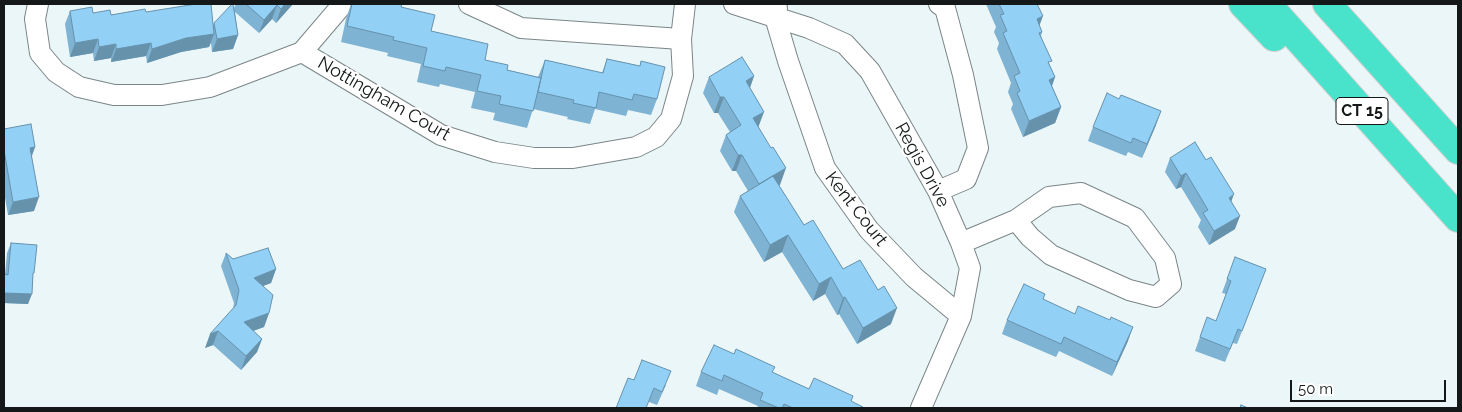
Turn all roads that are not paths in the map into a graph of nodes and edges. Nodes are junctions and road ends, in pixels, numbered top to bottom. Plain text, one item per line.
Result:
1 (38, 4) edge
2 (344, 4) edge
3 (470, 4) edge
4 (685, 4) edge
5 (734, 4) edge
6 (940, 4) edge
7 (1243, 4) edge
8 (1266, 4) edge
9 (1327, 4) edge
10 (776, 10) edge
11 (681, 39) junction
12 (302, 52) junction
13 (1340, 86) junction
14 (1458, 150) edge
15 (938, 191) junction
16 (1458, 218) edge
17 (1016, 220) junction
18 (961, 243) junction
19 (961, 316) junction
20 (922, 408) edge

1 - 12 street
2 - 12 street
3 - 11 street
4 - 11 street, Nottingham Court
5 - 10 street, Regis Drive
6 - 15 street
7 - 13 highway
8 - 13 highway, CT 15
9 - 14 highway, CT 15
10 - 15 street, Regis Drive
10 - 19 street, Kent Court
11 - 12 street, Nottingham Court
13 - 16 highway, CT 15
15 - 18 street, Regis Drive
17 - 17 street
17 - 18 street
18 - 19 street, Regis Drive
19 - 20 street, Regis Drive

